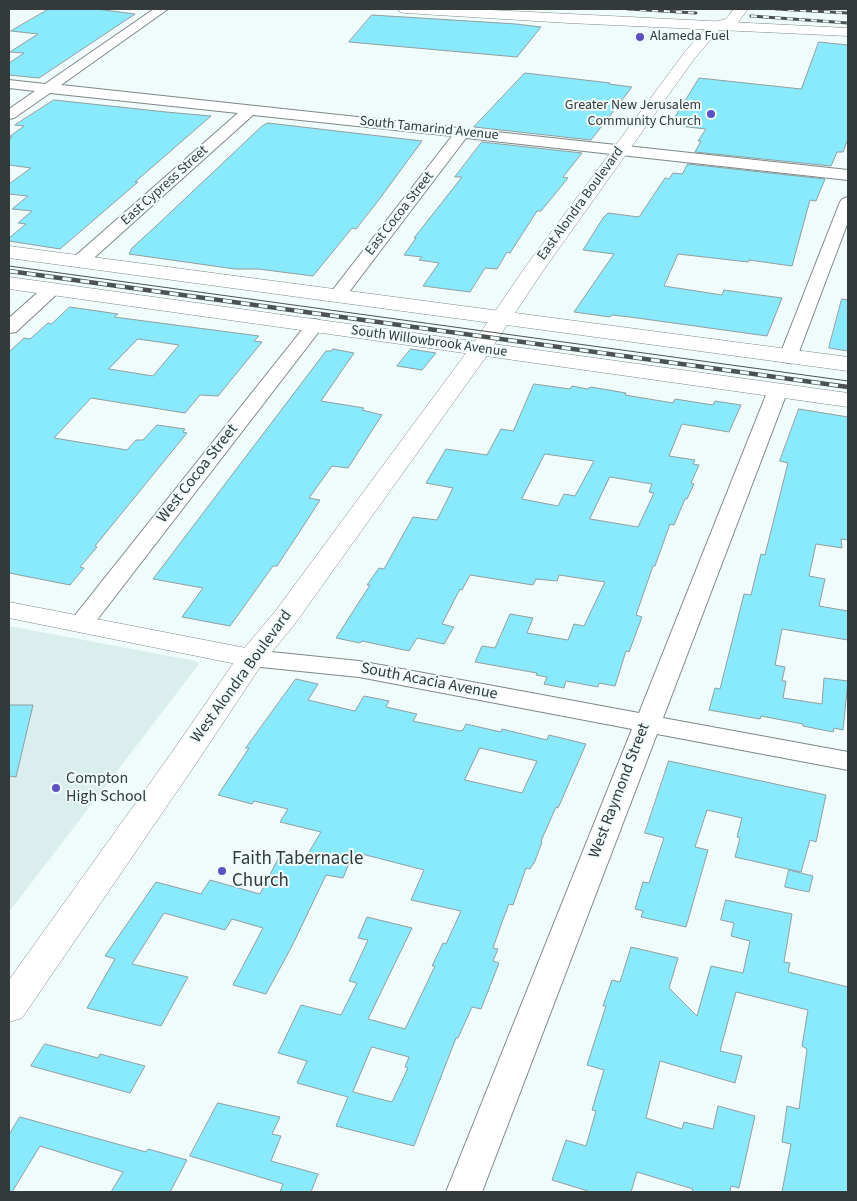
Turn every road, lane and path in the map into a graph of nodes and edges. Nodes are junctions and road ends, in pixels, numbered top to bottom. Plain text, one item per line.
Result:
1 (162, 9) edge
2 (405, 9) edge
3 (741, 9) edge
4 (716, 19) junction
5 (848, 32) edge
6 (9, 84) edge
7 (47, 88) junction
8 (250, 110) junction
9 (9, 115) edge
10 (462, 133) junction
11 (620, 150) junction
12 (848, 174) edge
13 (848, 202) edge
14 (9, 252) edge
15 (80, 261) junction
16 (9, 283) edge
17 (52, 289) junction
18 (337, 296) junction
19 (501, 317) junction
20 (315, 325) junction
21 (9, 328) edge
22 (483, 344) junction
23 (788, 356) junction
24 (848, 364) edge
25 (778, 390) junction
26 (848, 400) edge
27 (9, 610) edge
28 (81, 624) junction
29 (251, 658) junction
30 (646, 723) junction
31 (848, 761) edge
32 (9, 1008) edge
33 (464, 1192) edge

1 - 7 street
2 - 4 main road
3 - 4 main road, East Alondra Boulevard
4 - 5 main road
4 - 11 main road, East Alondra Boulevard
6 - 7 street, South Tamarind Avenue
7 - 8 street, South Tamarind Avenue
7 - 9 street
8 - 10 street, South Tamarind Avenue
8 - 15 street, East Cypress Street
10 - 11 street, South Tamarind Avenue
10 - 18 street, East Cocoa Street
11 - 12 street, South Tamarind Avenue
11 - 19 main road, East Alondra Boulevard
13 - 23 street
14 - 15 main road
15 - 18 main road
16 - 17 main road, South Willowbrook Avenue
17 - 20 main road, South Willowbrook Avenue
17 - 21 street
18 - 19 main road
19 - 22 main road, East Alondra Boulevard
19 - 23 main road
20 - 22 main road, South Willowbrook Avenue
20 - 28 street, West Cocoa Street
22 - 25 main road, South Willowbrook Avenue
22 - 29 main road, West Alondra Boulevard
23 - 24 main road
25 - 26 main road, South Willowbrook Avenue
25 - 30 street, West Raymond Street
27 - 28 main road, South Acacia Avenue
28 - 29 main road, South Acacia Avenue
29 - 30 street, South Acacia Avenue
29 - 32 main road, West Alondra Boulevard
30 - 31 street, South Acacia Avenue
30 - 33 street, West Raymond Street

